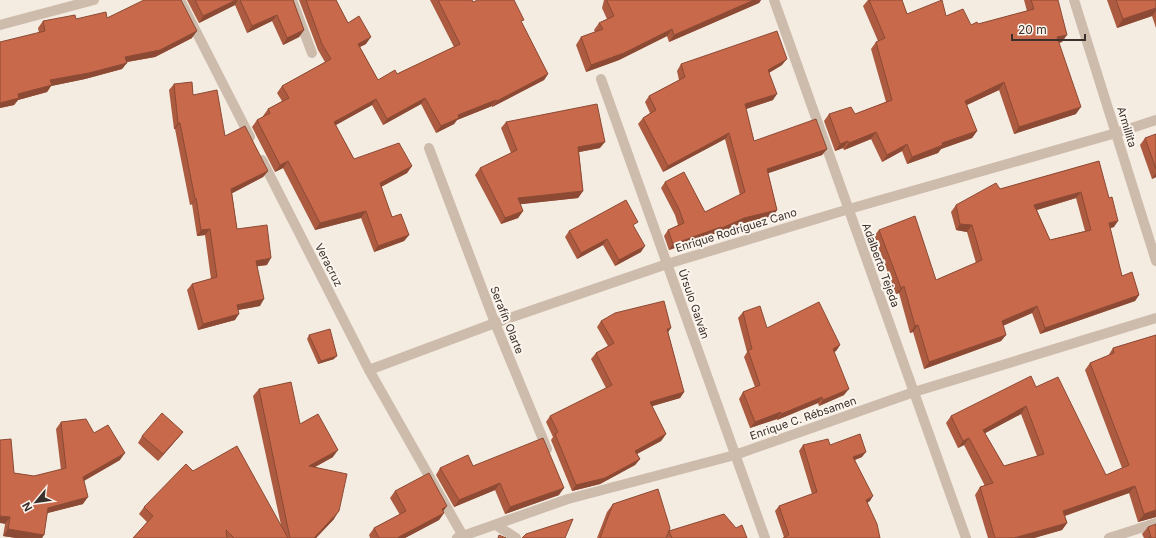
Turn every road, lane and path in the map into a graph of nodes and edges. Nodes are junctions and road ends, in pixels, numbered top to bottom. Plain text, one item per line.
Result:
1 (94, 0) edge
2 (180, 0) edge
3 (292, 0) edge
4 (774, 0) edge
5 (1074, 0) edge
6 (0, 25) edge
7 (312, 53) dead end
8 (601, 79) dead end
9 (1156, 120) edge
10 (1116, 133) junction
11 (429, 148) dead end
12 (849, 209) junction
13 (1156, 261) edge
14 (667, 264) junction
15 (1156, 318) edge
16 (495, 323) junction
17 (369, 370) junction
18 (914, 392) junction
19 (735, 455) junction
20 (550, 457) edge
21 (1156, 523) edge
22 (496, 525) junction
23 (460, 537) edge
24 (516, 538) edge
25 (765, 538) edge
26 (966, 538) edge
27 (1109, 538) edge

1 - 6 street
2 - 17 street, Veracruz
3 - 7 street
4 - 12 street, Adalberto Tejeda
5 - 10 street, Armillita
8 - 14 street, Úrsulo Galván
9 - 10 street, Enrique Rodríguez Cano
10 - 12 street, Enrique Rodríguez Cano
10 - 13 street, Armillita
11 - 16 street, Serafín Olarte
12 - 14 street, Enrique Rodríguez Cano
12 - 18 street, Adalberto Tejeda
14 - 16 street, Enrique Rodríguez Cano
14 - 19 street, Úrsulo Galván
15 - 18 street, Enrique C. Rébsamen
16 - 17 street, Enrique Rodríguez Cano
16 - 20 street, Serafín Olarte
17 - 23 street, Veracruz
18 - 19 street, Enrique C. Rébsamen
18 - 26 street, Adalberto Tejeda
19 - 22 street, Enrique C. Rébsamen
19 - 25 street, Úrsulo Galván
21 - 27 street
22 - 23 street, Enrique C. Rébsamen
22 - 24 street

